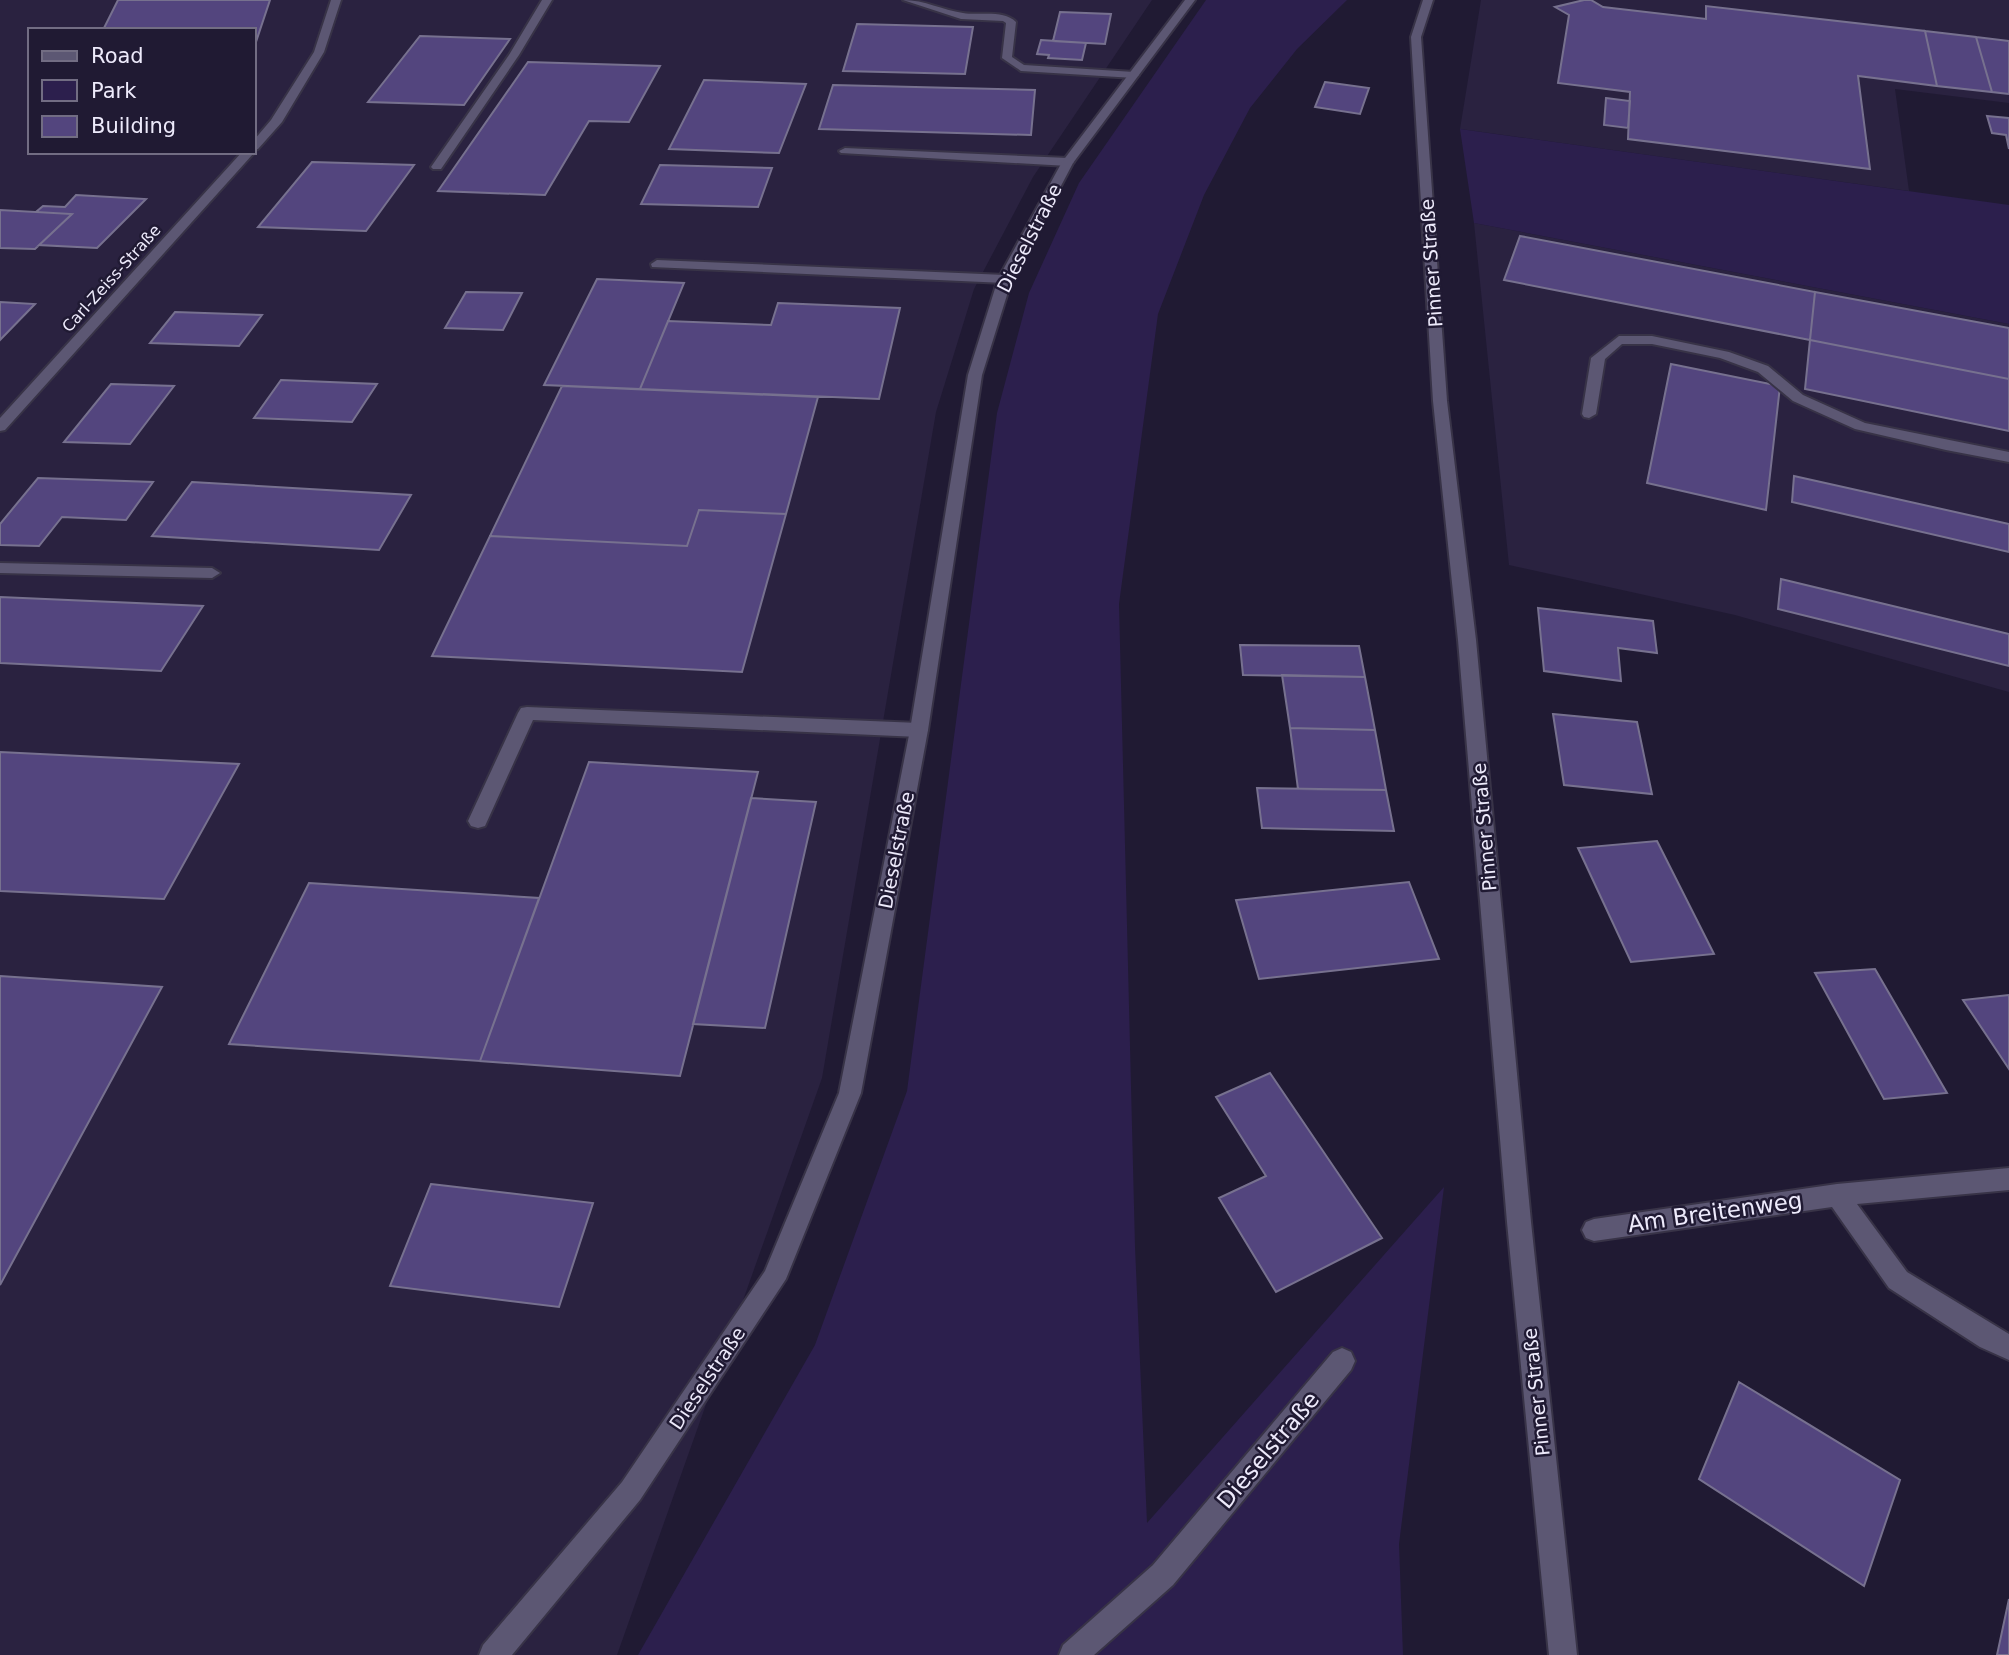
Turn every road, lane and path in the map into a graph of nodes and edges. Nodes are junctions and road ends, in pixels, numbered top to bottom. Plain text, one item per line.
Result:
1 (336, 0) edge
2 (547, 0) edge
3 (908, 0) edge
4 (1189, 0) edge
5 (1428, 0) edge
6 (1134, 75) junction
7 (256, 145) edge
8 (845, 151) dead end
9 (247, 154) edge
10 (1068, 162) junction
11 (436, 167) dead end
12 (657, 264) dead end
13 (1005, 279) junction
14 (1589, 414) dead end
15 (0, 427) edge
16 (2009, 457) edge
17 (0, 568) edge
18 (212, 573) dead end
19 (919, 730) junction
20 (478, 821) dead end
21 (2009, 1179) edge
22 (1837, 1195) junction
23 (1594, 1230) dead end
24 (2009, 1347) edge
25 (1342, 1361) dead end
26 (493, 1655) edge
27 (1073, 1655) edge
28 (1563, 1655) edge

1 - 7 street
2 - 11 street
3 - 6 street
4 - 6 street, Dieselstraße
5 - 28 street, Pinner Straße
6 - 10 street, Dieselstraße
8 - 10 street
9 - 15 street, Carl-Zeiss-Straße
10 - 13 street, Dieselstraße
12 - 13 street
13 - 19 street, Dieselstraße
14 - 16 lane
17 - 18 street
19 - 20 street
19 - 26 street, Dieselstraße
21 - 22 street, Am Breitenweg
22 - 23 street, Am Breitenweg
22 - 24 street
25 - 27 street, Dieselstraße

